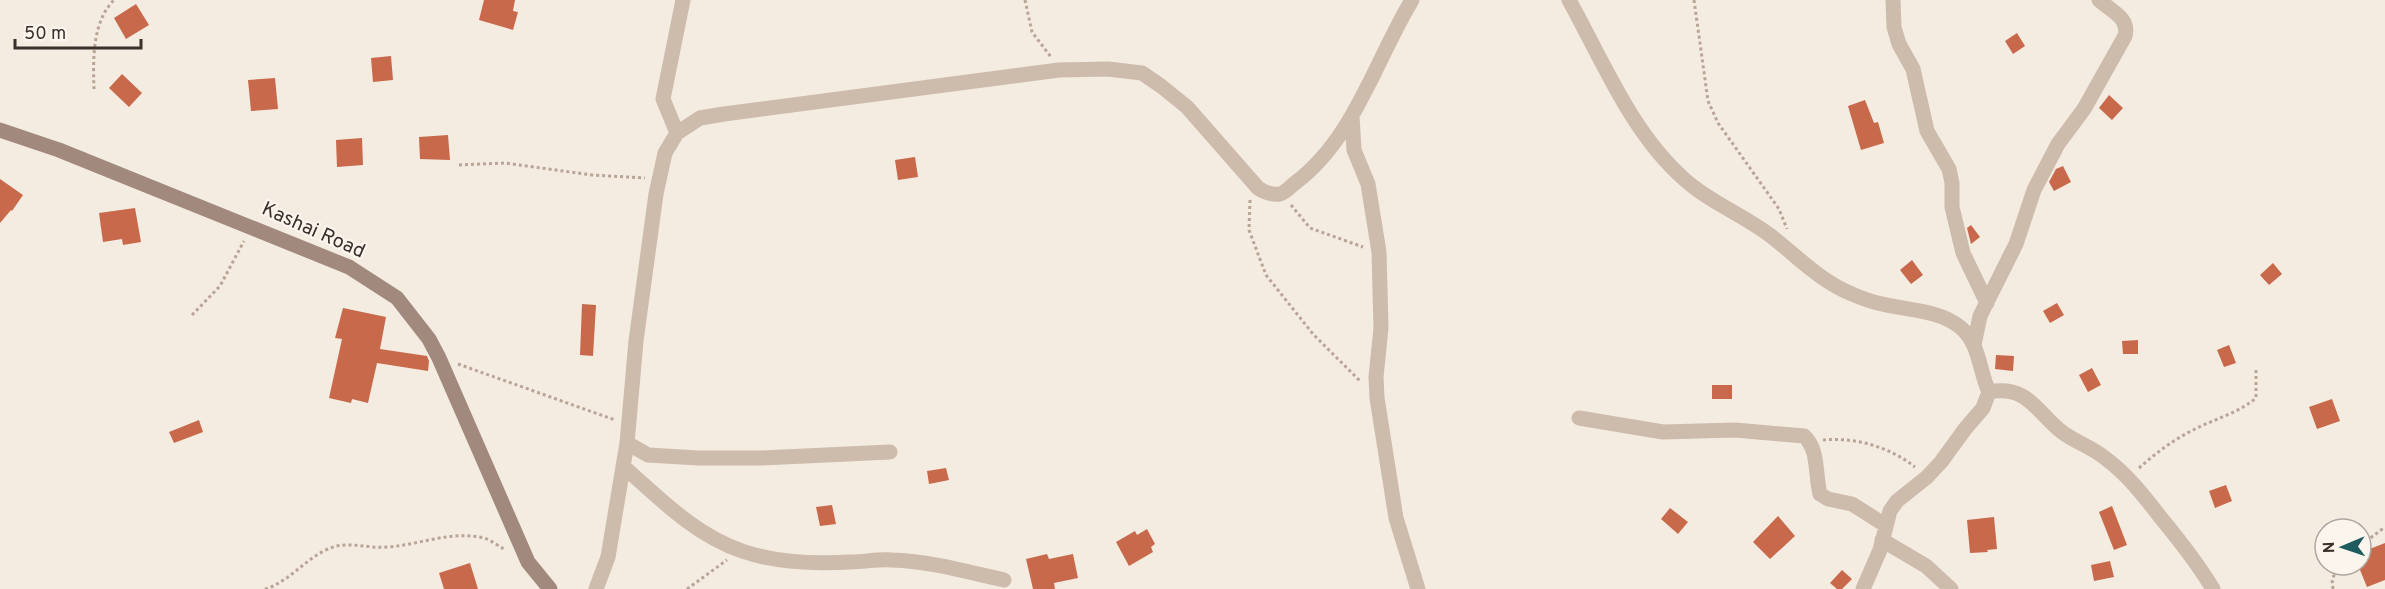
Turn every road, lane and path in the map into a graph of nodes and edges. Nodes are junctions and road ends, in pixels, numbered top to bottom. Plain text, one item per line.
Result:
1 (114, 0) edge
2 (683, 0) edge
3 (1025, 0) edge
4 (1412, 0) edge
5 (1569, 0) edge
6 (1694, 0) edge
7 (1893, 0) edge
8 (2099, 0) edge
9 (1061, 70) junction
10 (94, 89) dead end
11 (1352, 116) junction
12 (0, 130) edge
13 (677, 133) junction
14 (459, 165) dead end
15 (660, 178) junction
16 (1251, 180) junction
17 (1281, 194) junction
18 (252, 226) junction
19 (1788, 231) dead end
20 (1379, 252) junction
21 (1987, 303) junction
22 (192, 315) dead end
23 (1974, 345) junction
24 (439, 358) junction
25 (2256, 367) dead end
26 (1989, 392) junction
27 (1377, 398) junction
28 (1579, 418) dead end
29 (628, 425) junction
30 (1809, 440) junction
31 (627, 443) junction
32 (890, 452) dead end
33 (623, 466) junction
34 (1927, 477) junction
35 (2128, 477) junction
36 (1883, 532) junction
37 (741, 550) junction
38 (528, 562) junction
39 (1004, 580) dead end
40 (265, 589) edge
41 (550, 589) edge
42 (596, 589) edge
43 (687, 589) edge
44 (1418, 589) edge
45 (1863, 589) edge
46 (1952, 589) edge
47 (2213, 589) edge

1 - 10 path
2 - 13 street
3 - 9 path
4 - 11 street
5 - 23 street
6 - 19 path
7 - 21 street
8 - 21 street
9 - 13 street
9 - 16 street
11 - 17 street
11 - 20 street
12 - 18 street, Kashai Road
13 - 15 street
14 - 15 path
15 - 29 street
16 - 17 street
16 - 27 path
17 - 20 path
18 - 22 path
18 - 24 street, Kashai Road
20 - 27 street
21 - 23 street
23 - 26 street
24 - 29 path
24 - 38 street, Kashai Road
25 - 35 path
26 - 34 street
26 - 35 street
27 - 44 street
28 - 30 street
29 - 31 street
30 - 34 path
30 - 36 street
31 - 32 street
31 - 33 street
33 - 37 street
33 - 42 street
34 - 36 street
35 - 47 street
36 - 45 street
36 - 46 street
37 - 39 street
37 - 43 path
38 - 40 path
38 - 41 street, Kashai Road

